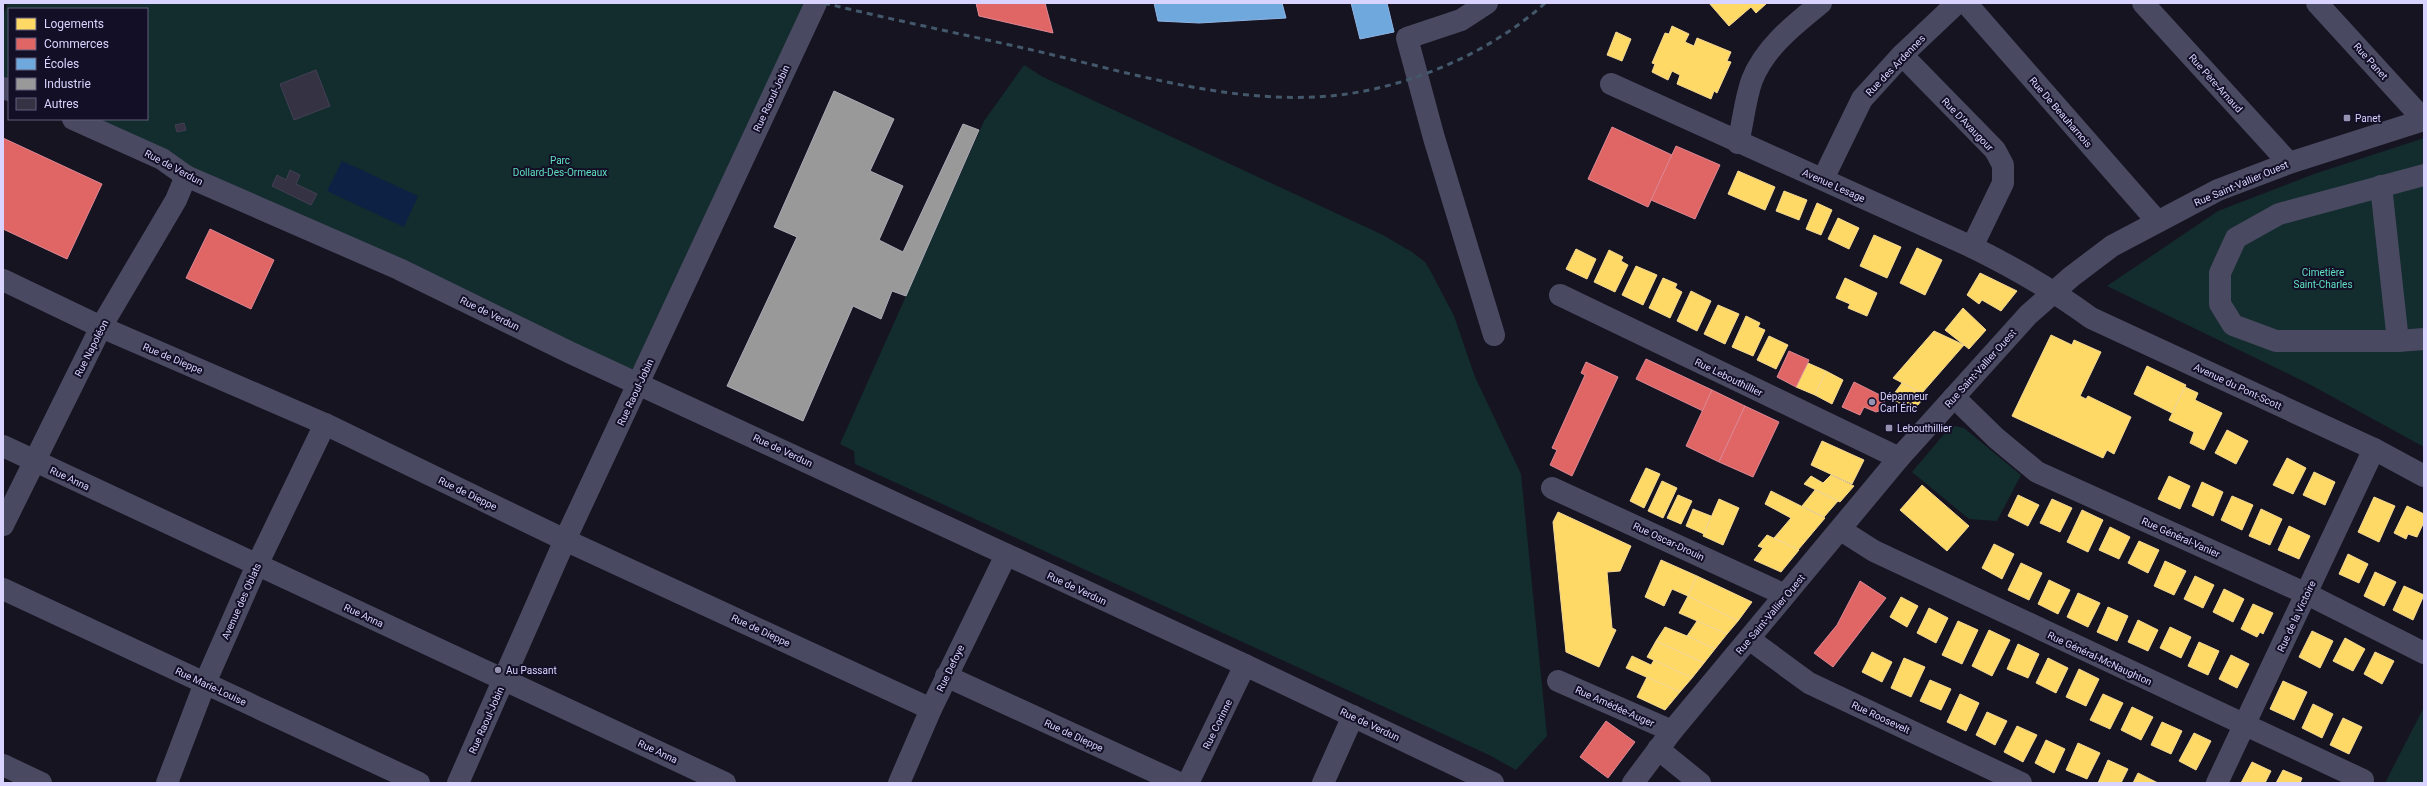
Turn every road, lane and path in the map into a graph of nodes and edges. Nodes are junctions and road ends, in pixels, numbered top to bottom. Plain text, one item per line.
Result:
1 (816, 3) edge
2 (1487, 3) edge
3 (1821, 3) edge
4 (1957, 3) edge
5 (1966, 3) edge
6 (2143, 3) edge
7 (2317, 3) edge
8 (1902, 55) junction
9 (1611, 84) dead end
10 (75, 120) edge
11 (2424, 120) edge
12 (1738, 143) junction
13 (2289, 163) junction
14 (2424, 174) edge
15 (186, 176) junction
16 (1823, 179) junction
17 (2381, 186) junction
18 (2157, 221) junction
19 (1972, 247) junction
20 (3, 280) edge
21 (2055, 291) junction
22 (1560, 296) dead end
23 (101, 327) junction
24 (1494, 335) dead end
25 (2424, 338) edge
26 (2398, 342) junction
27 (640, 383) junction
28 (1954, 397) junction
29 (325, 424) junction
30 (3, 446) edge
31 (2374, 449) junction
32 (1899, 458) junction
33 (34, 460) junction
34 (2424, 476) edge
35 (1552, 488) dead end
36 (3, 525) edge
37 (1841, 530) junction
38 (565, 540) junction
39 (1006, 556) junction
40 (257, 565) junction
41 (3, 589) edge
42 (2307, 594) junction
43 (1785, 595) junction
44 (1750, 639) junction
45 (2424, 653) edge
46 (1245, 665) junction
47 (946, 676) junction
48 (504, 679) junction
49 (1558, 681) dead end
50 (206, 683) junction
51 (930, 709) junction
52 (1353, 716) junction
53 (2244, 725) junction
54 (1672, 731) junction
55 (1658, 749) junction
56 (3, 766) edge
57 (1465, 776) edge
58 (2363, 780) dead end
59 (41, 783) edge
60 (167, 783) edge
61 (419, 783) edge
62 (458, 783) edge
63 (725, 783) edge
64 (899, 783) edge
65 (1179, 783) edge
66 (1188, 783) edge
67 (1323, 783) edge
68 (1493, 783) edge
69 (1633, 783) edge
70 (1700, 783) edge
71 (2021, 783) edge
72 (2217, 783) edge

1 - 27 street, Rue Raoul-Jobin
2 - 24 street
3 - 12 street
4 - 8 street, Rue des Ardennes
5 - 18 street, Rue De Beauharnois
6 - 13 street, Rue Père-Arnaud
7 - 11 street, Rue Panet
8 - 16 street, Rue des Ardennes
8 - 19 street, Rue D'Avaugour
9 - 12 street, Avenue Lesage
10 - 15 street, Rue de Verdun
11 - 13 street, Rue Saint-Vallier Ouest
12 - 16 street, Avenue Lesage
13 - 18 street, Rue Saint-Vallier Ouest
14 - 17 street
15 - 23 street, Rue Napoléon
15 - 27 street, Rue de Verdun
16 - 19 street, Avenue Lesage
17 - 26 street
17 - 26 street
18 - 21 street, Rue Saint-Vallier Ouest
19 - 21 street, Avenue Lesage
20 - 23 street, Rue de Dieppe
21 - 28 street, Rue Saint-Vallier Ouest
21 - 31 street, Avenue du Pont-Scott
22 - 32 street, Rue Lebouthillier
23 - 29 street, Rue de Dieppe
23 - 33 street, Rue Napoléon
25 - 26 street
27 - 38 street, Rue Raoul-Jobin
27 - 39 street, Rue de Verdun
28 - 32 street, Rue Saint-Vallier Ouest
28 - 42 street, Rue Général-Vanier
29 - 38 street, Rue de Dieppe
29 - 40 street, Avenue des Oblats
30 - 33 street, Rue Anna
31 - 34 street, Avenue du Pont-Scott
31 - 42 street, Rue de la Victoire
32 - 37 street, Rue Saint-Vallier Ouest
33 - 36 street, Rue Napoléon
33 - 40 street, Rue Anna
35 - 43 street, Rue Oscar-Drouin
37 - 43 street, Rue Saint-Vallier Ouest
37 - 53 street, Rue Général-McNaughton
38 - 48 street, Rue Raoul-Jobin
38 - 51 street, Rue de Dieppe
39 - 46 street, Rue de Verdun
39 - 47 street, Rue Defoye
40 - 48 street, Rue Anna
40 - 50 street, Avenue des Oblats
41 - 50 street, Rue Marie-Louise
42 - 45 street, Rue Général-Vanier
42 - 53 street, Rue de la Victoire
43 - 44 street, Rue Saint-Vallier Ouest
44 - 54 street, Rue Saint-Vallier Ouest
44 - 71 street, Rue Roosevelt
46 - 52 street, Rue de Verdun
46 - 66 street, Rue Corinne
47 - 51 street, Rue Defoye
47 - 65 street, Rue de Dieppe
48 - 62 street, Rue Raoul-Jobin
48 - 63 street, Rue Anna
49 - 54 street, Rue Amédée-Auger
50 - 60 street, Avenue des Oblats
50 - 61 street, Rue Marie-Louise
51 - 64 street, Rue Defoye
52 - 57 street, Rue de Verdun
52 - 67 street
53 - 58 street, Rue Général-McNaughton
53 - 72 street, Rue de la Victoire
54 - 55 street, Rue Saint-Vallier Ouest
55 - 69 street, Rue Saint-Vallier Ouest
55 - 70 street
56 - 59 street
57 - 68 street, Rue de Verdun

